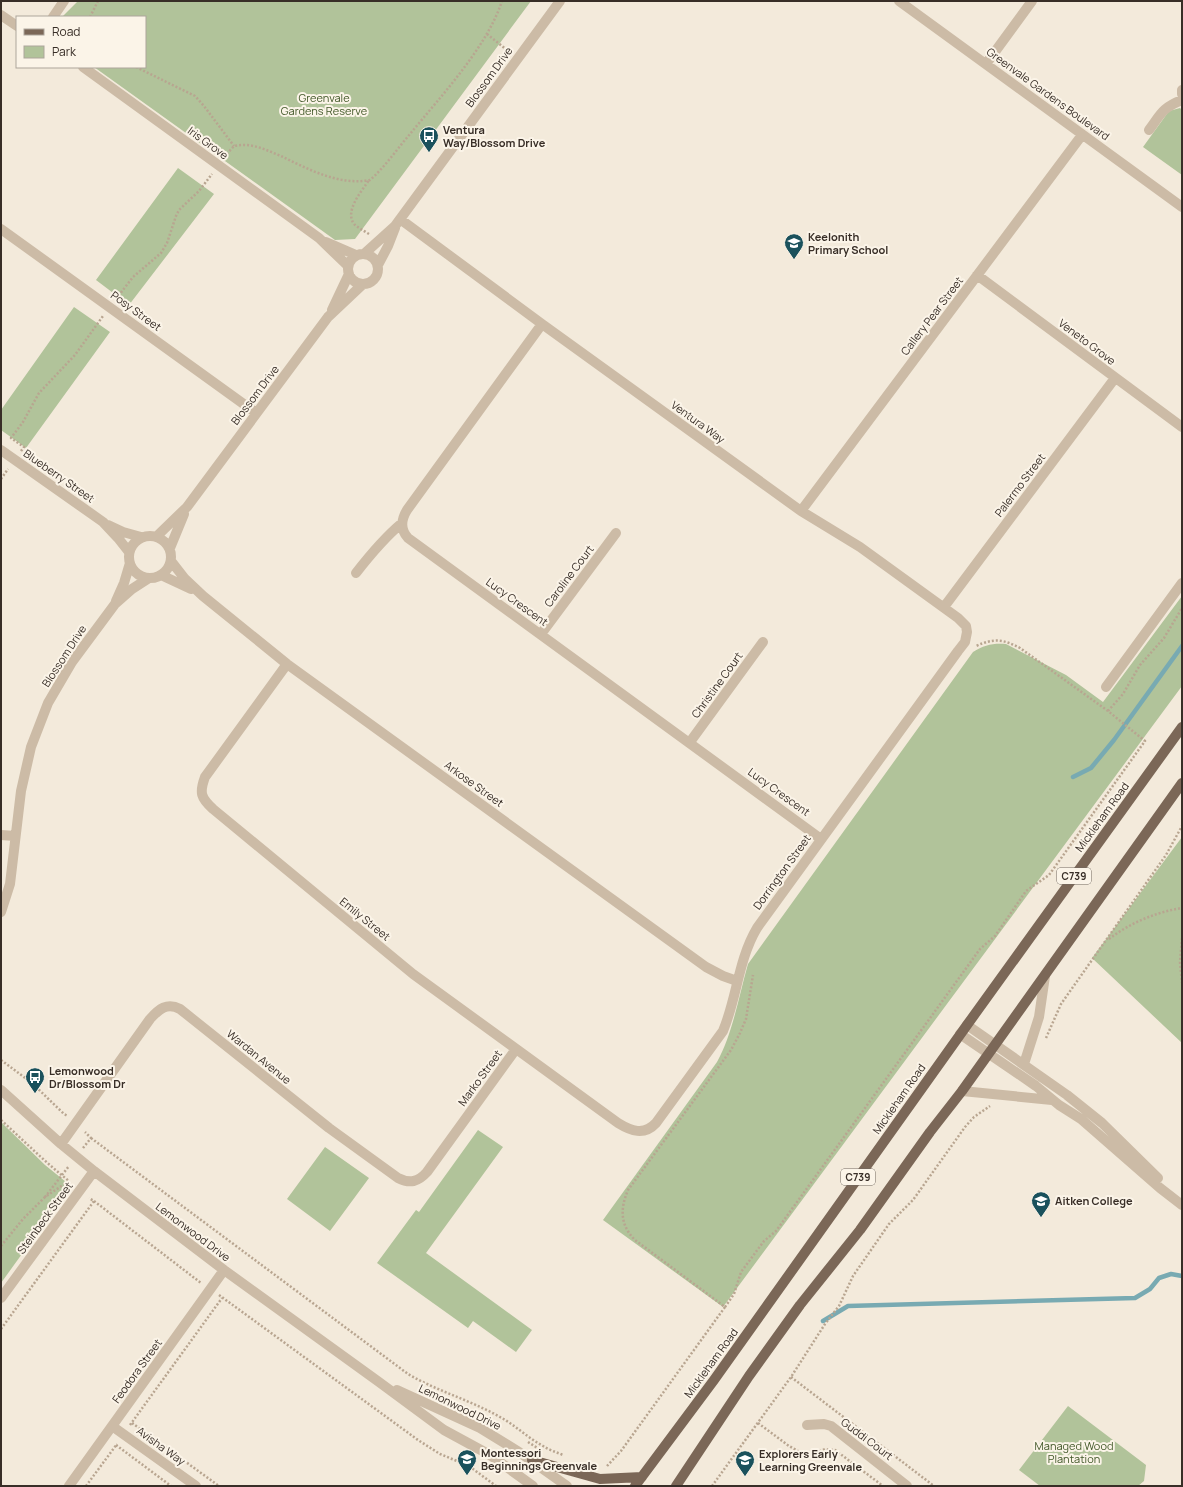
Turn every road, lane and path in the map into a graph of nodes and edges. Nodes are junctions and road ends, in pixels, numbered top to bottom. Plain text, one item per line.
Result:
1 (64, 1) edge
2 (98, 1) edge
3 (502, 1) edge
4 (560, 1) edge
5 (899, 1) edge
6 (1032, 1) edge
7 (1, 15) edge
8 (54, 16) edge
9 (90, 16) edge
10 (16, 25) edge
11 (487, 34) junction
12 (517, 58) junction
13 (986, 64) junction
14 (83, 68) edge
15 (138, 68) edge
16 (1182, 90) edge
17 (1182, 94) edge
18 (1182, 100) edge
19 (1149, 130) dead end
20 (1082, 135) junction
21 (234, 146) junction
22 (218, 165) junction
23 (370, 180) junction
24 (1182, 207) edge
25 (398, 222) junction
26 (1, 229) edge
27 (319, 238) junction
28 (378, 241) junction
29 (360, 254) junction
30 (378, 266) junction
31 (349, 270) junction
32 (977, 275) junction
33 (363, 284) junction
34 (110, 307) junction
35 (328, 317) junction
36 (542, 324) junction
37 (1115, 378) junction
38 (256, 413) junction
39 (1182, 428) edge
40 (1, 450) edge
41 (15, 460) junction
42 (187, 507) junction
43 (801, 512) junction
44 (103, 522) junction
45 (402, 523) junction
46 (616, 533) dead end
47 (157, 536) junction
48 (141, 537) junction
49 (170, 548) junction
50 (129, 552) junction
51 (171, 561) junction
52 (130, 563) junction
53 (356, 573) dead end
54 (161, 575) junction
55 (149, 578) junction
56 (1182, 583) edge
57 (203, 596) junction
58 (115, 604) junction
59 (944, 607) junction
60 (1182, 608) edge
61 (541, 634) junction
62 (763, 642) dead end
63 (976, 646) dead end
64 (961, 647) joint
65 (287, 664) junction
66 (1106, 687) dead end
67 (1108, 710) junction
68 (1182, 727) edge
69 (690, 742) junction
70 (1182, 783) edge
71 (1, 835) edge
72 (15, 836) junction
73 (821, 839) junction
74 (1182, 908) edge
75 (1, 912) edge
76 (1182, 938) edge
77 (1102, 947) dead end
78 (754, 968) dead end
79 (1045, 976) junction
80 (737, 981) junction
81 (1182, 983) edge
82 (967, 1024) junction
83 (960, 1034) junction
84 (995, 1045) junction
85 (516, 1049) junction
86 (988, 1054) junction
87 (1, 1060) edge
88 (1024, 1064) junction
89 (1, 1090) edge
90 (962, 1091) junction
91 (1052, 1100) junction
92 (1, 1120) edge
93 (464, 1121) joint
94 (76, 1124) junction
95 (653, 1126) joint
96 (91, 1138) junction
97 (61, 1144) junction
98 (76, 1156) junction
99 (94, 1171) junction
100 (61, 1175) junction
101 (69, 1181) junction
102 (80, 1190) junction
103 (45, 1197) junction
104 (94, 1201) junction
105 (1182, 1204) edge
106 (1, 1246) edge
107 (224, 1270) junction
108 (201, 1283) junction
109 (197, 1289) dead end
110 (210, 1289) junction
111 (1, 1298) edge
112 (222, 1298) junction
113 (725, 1307) junction
114 (825, 1324) dead end
115 (1, 1329) edge
116 (791, 1377) junction
117 (379, 1382) junction
118 (121, 1414) junction
119 (132, 1423) junction
120 (758, 1423) junction
121 (807, 1425) dead end
122 (112, 1426) junction
123 (124, 1434) junction
124 (527, 1442) dead end
125 (116, 1446) junction
126 (564, 1457) dead end
127 (570, 1458) dead end
128 (532, 1460) junction
129 (687, 1469) junction
130 (602, 1471) dead end
131 (642, 1477) junction
132 (69, 1486) edge
133 (86, 1486) edge
134 (172, 1486) edge
135 (196, 1486) edge
136 (220, 1486) edge
137 (496, 1486) edge
138 (533, 1486) edge
139 (567, 1486) edge
140 (635, 1486) edge
141 (676, 1486) edge
142 (684, 1486) edge
143 (712, 1486) edge
144 (883, 1486) edge
145 (907, 1486) edge
146 (934, 1486) edge

1 - 8 street
2 - 9 path
3 - 11 path
4 - 12 street, Blossom Drive
5 - 13 street, Greenvale Gardens Boulevard
6 - 13 street
7 - 10 street
11 - 12 path
11 - 23 path
12 - 25 street, Blossom Drive
13 - 20 street, Greenvale Gardens Boulevard
14 - 22 street, Iris Grove
15 - 21 path
16 - 17 street
18 - 19 street
20 - 24 street, Greenvale Gardens Boulevard
20 - 32 street, Callery Pear Street
21 - 22 path
21 - 23 path
22 - 27 street, Iris Grove
22 - 34 path
23 - 28 path
25 - 28 street, Blossom Drive
25 - 30 street, Blossom Drive
25 - 36 street, Ventura Way
26 - 34 street, Posy Street
27 - 29 street, Iris Grove
27 - 31 street, Iris Grove
28 - 29 street, Blossom Drive
29 - 30 street
29 - 31 street
30 - 33 street
31 - 33 street
31 - 35 street, Blossom Drive
32 - 37 street, Veneto Grove
32 - 43 street, Callery Pear Street
33 - 35 street, Blossom Drive
34 - 38 street, Posy Street
34 - 41 path
35 - 38 street, Blossom Drive
36 - 43 street, Ventura Way
36 - 45 street
37 - 39 street, Veneto Grove
37 - 59 street, Palermo Street
38 - 42 street, Blossom Drive
40 - 41 street, Blueberry Street
41 - 44 street, Blueberry Street
42 - 47 street, Blossom Drive
42 - 49 street, Blossom Drive
43 - 59 street, Ventura Way
44 - 48 street, Blueberry Street
44 - 50 street, Blueberry Street
45 - 53 street
45 - 61 street, Lucy Crescent
46 - 61 street, Caroline Court
47 - 48 street
47 - 49 street
48 - 50 street
49 - 51 street
50 - 52 street
51 - 54 street
51 - 57 street, Arkose Street
52 - 55 street
52 - 58 street, Blossom Drive
54 - 55 street
54 - 57 street, Arkose Street
55 - 58 street, Blossom Drive
56 - 66 street
57 - 65 street, Arkose Street
58 - 72 street, Blossom Drive
59 - 64 street, Ventura Way
60 - 67 path
61 - 69 street, Lucy Crescent
62 - 69 street, Christine Court
63 - 67 path
64 - 73 street, Dorrington Street
65 - 80 street, Arkose Street
65 - 85 street, Emily Street
67 - 113 path
68 - 82 main road, Mickleham Road / C739
69 - 73 street, Lucy Crescent
70 - 79 main road, C739
71 - 72 street
72 - 75 street, Blossom Drive
73 - 80 street, Dorrington Street
74 - 77 path
76 - 81 path
78 - 113 path
79 - 84 main road, C739
79 - 88 street
80 - 95 street, Dorrington Street
82 - 83 main road, Mickleham Road / C739
82 - 84 street
83 - 86 street
83 - 131 main road, Mickleham Road / C739
84 - 86 main road, C739
84 - 88 street
85 - 93 street, Marko Street
85 - 95 street, Emily Street
86 - 90 main road, C739
86 - 91 street
87 - 94 path
88 - 105 street
89 - 97 street, Lemonwood Drive
90 - 91 street
90 - 129 main road, C739
91 - 105 street
92 - 100 path
93 - 94 street, Wardan Avenue
94 - 96 path
94 - 97 street, Wardan Avenue
96 - 98 path
96 - 127 path
97 - 98 street, Lemonwood Drive
98 - 99 street, Lemonwood Drive
98 - 100 path
99 - 102 street, Steinbeck Street
99 - 107 street, Lemonwood Drive
100 - 101 path
100 - 103 path
101 - 102 path
101 - 103 path
102 - 104 path
102 - 111 street, Steinbeck Street
103 - 106 path
104 - 108 path
104 - 115 path
107 - 110 street, Feodora Street
107 - 117 street, Lemonwood Drive
108 - 109 path
108 - 110 path
110 - 112 path
110 - 118 street, Feodora Street
112 - 119 path
112 - 137 path
113 - 130 path
114 - 116 path
116 - 120 path
116 - 146 path
117 - 128 street, Lemonwood Drive
117 - 138 street, Lemonwood Drive
118 - 119 path
118 - 122 street, Feodora Street
119 - 123 path
119 - 136 path
120 - 143 path
120 - 144 path
121 - 145 street, Guddi Court
122 - 123 street, Avisha Way
122 - 132 street, Feodora Street
123 - 125 path
123 - 135 street, Avisha Way
124 - 126 path
125 - 133 path
125 - 134 path
128 - 131 main road
128 - 139 street, Lemonwood Drive
129 - 141 main road, C739
129 - 142 main road
131 - 140 main road, Mickleham Road / C739

